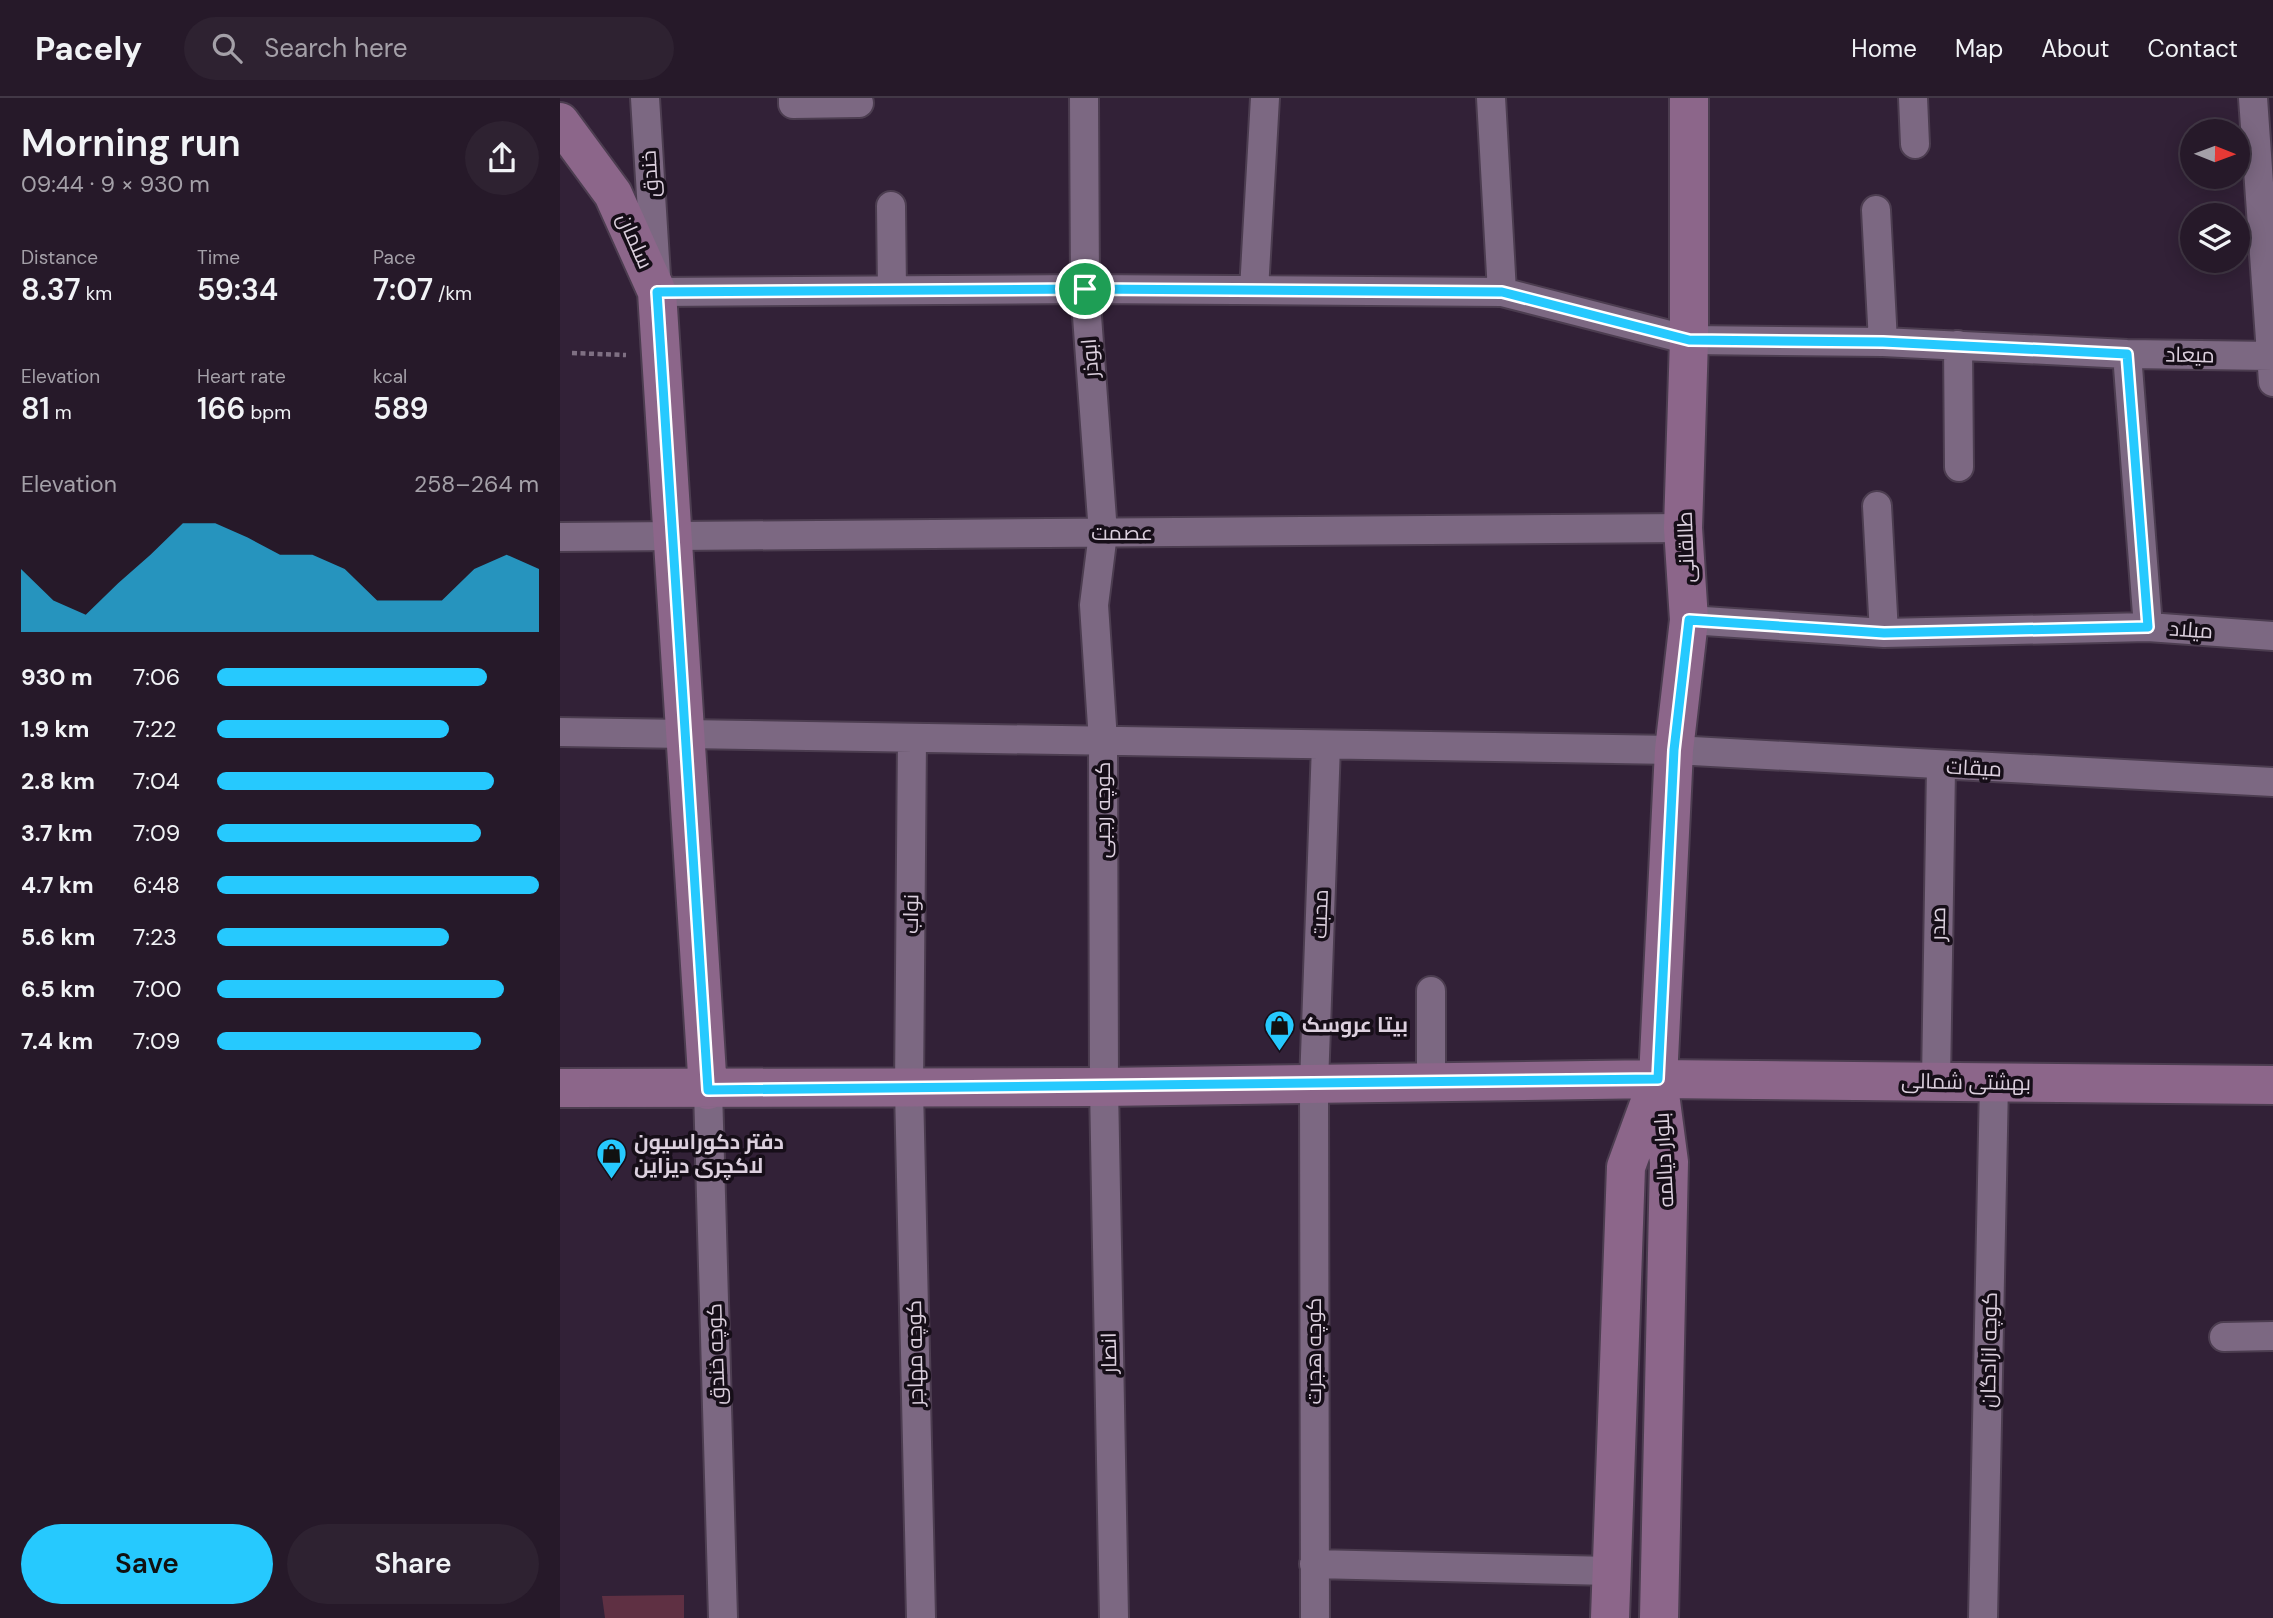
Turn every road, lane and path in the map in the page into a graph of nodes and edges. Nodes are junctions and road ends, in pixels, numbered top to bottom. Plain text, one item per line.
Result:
1 (645, 98) edge
2 (793, 98) edge
3 (1084, 98) edge
4 (1265, 98) edge
5 (1491, 98) edge
6 (1689, 98) edge
7 (1913, 98) edge
8 (2253, 98) edge
9 (859, 103) dead end
10 (560, 122) edge
11 (1916, 144) dead end
12 (891, 206) dead end
13 (1876, 210) dead end
14 (1085, 289) junction
15 (892, 290) junction
16 (1254, 290) junction
17 (657, 292) junction
18 (1502, 292) junction
19 (1689, 340) junction
20 (1883, 342) junction
21 (1958, 345) junction
22 (572, 354) dead end
23 (2127, 354) junction
24 (662, 356) junction
25 (2272, 365) edge
26 (1958, 467) dead end
27 (1877, 506) dead end
28 (1683, 528) junction
29 (1103, 533) junction
30 (673, 536) junction
31 (560, 537) edge
32 (1689, 620) junction
33 (2148, 627) junction
34 (1884, 633) junction
35 (2273, 636) edge
36 (560, 732) edge
37 (686, 734) junction
38 (912, 738) junction
39 (1103, 741) junction
40 (1326, 745) junction
41 (1674, 750) junction
42 (1941, 766) junction
43 (2273, 782) edge
44 (1431, 991) dead end
45 (1658, 1079) junction
46 (1936, 1082) junction
47 (1431, 1083) junction
48 (1994, 1083) junction
49 (1314, 1084) junction
50 (2273, 1086) edge
51 (1104, 1087) junction
52 (560, 1088) edge
53 (909, 1089) junction
54 (708, 1090) junction
55 (2273, 1336) edge
56 (2224, 1337) dead end
57 (1314, 1564) junction
58 (1611, 1571) junction
59 (723, 1618) edge
60 (920, 1618) edge
61 (1114, 1618) edge
62 (1315, 1618) edge
63 (1610, 1618) edge
64 (1659, 1618) edge
65 (1983, 1618) edge

1 - 17 street, خندق
2 - 9 street
3 - 14 street, ابوذر
4 - 16 street
5 - 18 street
6 - 19 main road, طالقانی
7 - 11 street
8 - 25 street
10 - 17 main road, سلمان
12 - 15 street
13 - 20 street
14 - 15 street, میعاد
14 - 16 street, میعاد
14 - 29 street, ابوذر
15 - 17 street, میعاد
16 - 18 street, میعاد
17 - 24 main road, سلمان
18 - 19 street, میعاد
19 - 20 street, میعاد
19 - 28 main road, طالقانی
20 - 21 street, میعاد
21 - 23 street, میعاد
21 - 26 street
22 - 24 path
23 - 25 street, میعاد
23 - 33 street
24 - 30 main road, سلمان
27 - 34 street
28 - 29 street, عصمت
28 - 32 main road, طالقانی
29 - 30 street, عصمت
29 - 39 street, کوچه رجبی
30 - 31 street, عصمت
30 - 37 main road, سلمان
32 - 34 street, میلاد
32 - 41 main road, طالقانی
33 - 34 street, میلاد
33 - 35 street, میلاد
36 - 37 street, میقات
37 - 38 street, میقات
37 - 54 main road, سلمان
38 - 39 street, میقات
38 - 53 street, نواب
39 - 40 street, میقات
39 - 51 street, کوچه رجبی
40 - 41 street, میقات
40 - 49 street, محبت
41 - 42 street, میقات
41 - 45 main road, طالقانی
42 - 43 street, میقات
42 - 46 street, صدر
44 - 47 street
45 - 46 main road, بهشتی شمالی
45 - 47 main road, بهشتی شمالی
45 - 58 main road, بلوار دیالمه
45 - 64 main road, بلوار دیالمه
46 - 48 main road, بهشتی شمالی
47 - 49 main road, بهشتی شمالی
48 - 50 main road, بهشتی شمالی
48 - 65 street, کوچه ازادگان
49 - 51 main road, بهشتی شمالی
49 - 57 street, کوچه هجرت
51 - 53 main road, بهشتی شمالی
51 - 61 street, انصار
52 - 54 main road, بهشتی شمالی
53 - 54 main road, بهشتی شمالی
53 - 60 street, کوچه مهاجر
54 - 59 street, کوچه خندق
55 - 56 street
57 - 58 street
57 - 62 street, کوچه هجرت
58 - 63 main road, بلوار دیالمه

